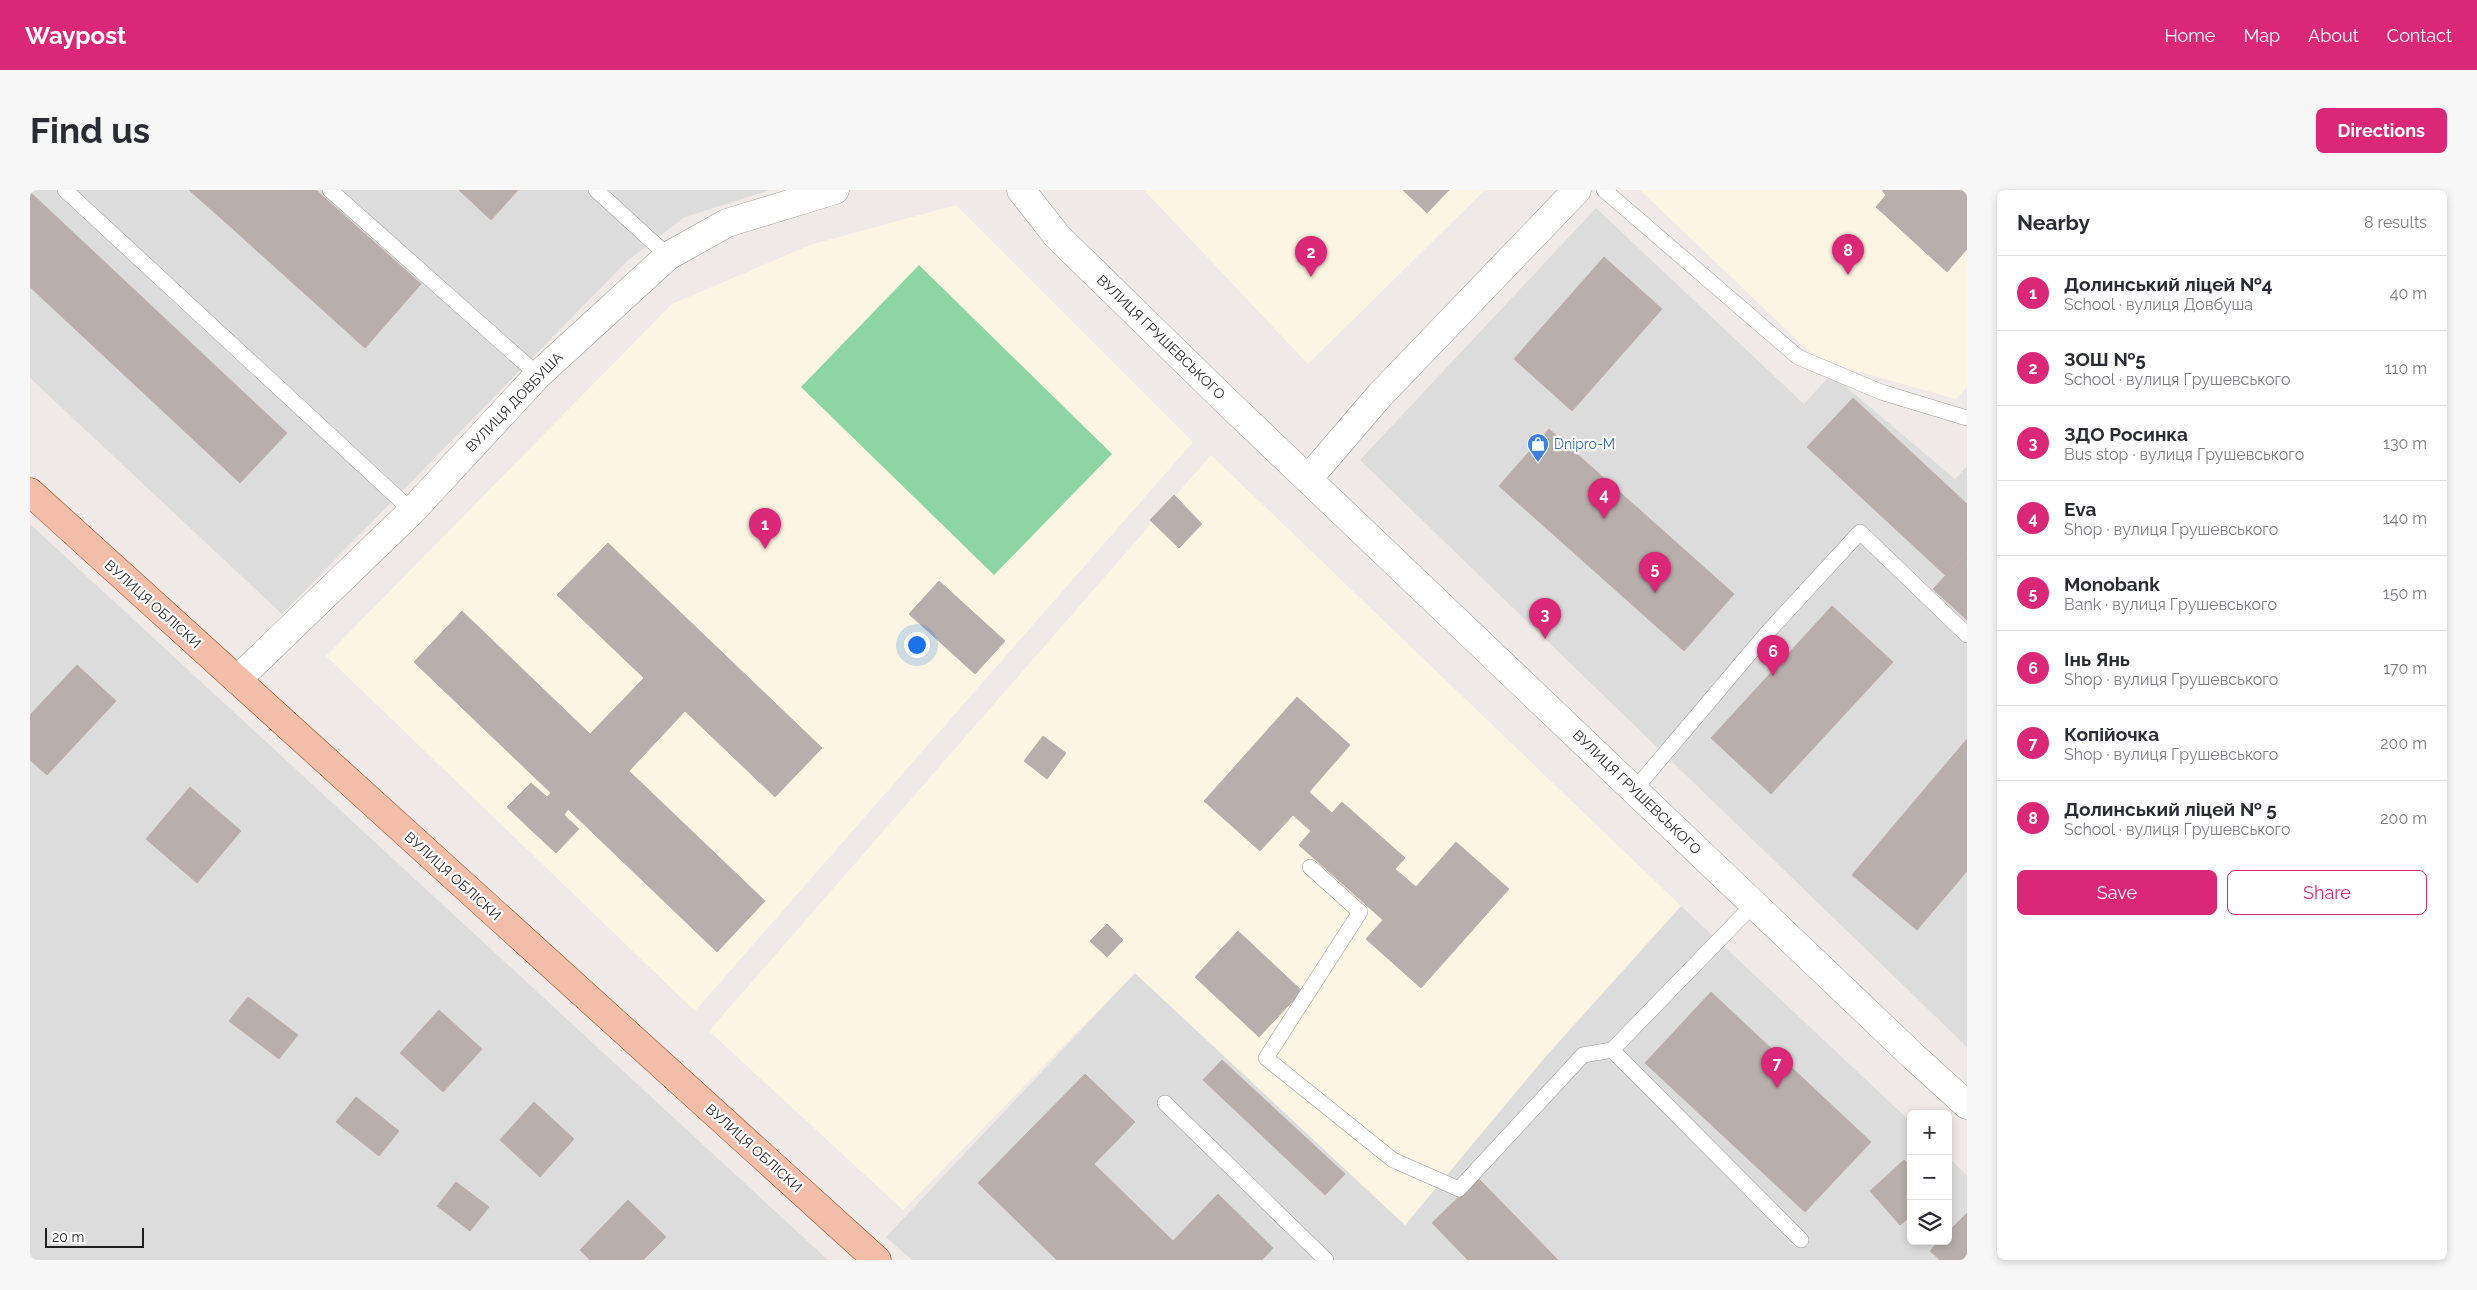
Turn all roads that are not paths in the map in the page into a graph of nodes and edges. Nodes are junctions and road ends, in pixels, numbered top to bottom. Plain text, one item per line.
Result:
1 (65, 190) edge
2 (330, 190) edge
3 (596, 190) edge
4 (835, 190) edge
5 (1021, 190) edge
6 (1577, 190) edge
7 (1604, 190) edge
8 (799, 194) edge
9 (668, 256) junction
10 (538, 375) junction
11 (1967, 418) edge
12 (1308, 479) junction
13 (30, 492) edge
14 (412, 511) junction
15 (1967, 635) edge
16 (237, 680) junction
17 (1635, 789) junction
18 (1310, 867) dead end
19 (1754, 904) junction
20 (1612, 1050) junction
21 (1165, 1103) dead end
22 (1967, 1104) edge
23 (1802, 1240) dead end
24 (877, 1260) edge
25 (1326, 1260) edge

1 - 14 lane
2 - 10 lane
3 - 9 lane
4 - 8 street, ВУЛИЦЯ ДОВБУША
5 - 12 street, ВУЛИЦЯ ГРУШЕВСЬКОГО
6 - 12 street
7 - 11 lane
8 - 9 street, ВУЛИЦЯ ДОВБУША
9 - 10 street, ВУЛИЦЯ ДОВБУША
10 - 14 street, ВУЛИЦЯ ДОВБУША
12 - 17 street, ВУЛИЦЯ ГРУШЕВСЬКОГО
13 - 16 main road, ВУЛИЦЯ ОБЛІСКИ
14 - 16 street, ВУЛИЦЯ ДОВБУША
15 - 17 lane
16 - 24 main road, ВУЛИЦЯ ОБЛІСКИ
17 - 19 street, ВУЛИЦЯ ГРУШЕВСЬКОГО
18 - 20 lane
19 - 20 lane
19 - 22 street, ВУЛИЦЯ ГРУШЕВСЬКОГО
20 - 23 lane
21 - 25 lane

